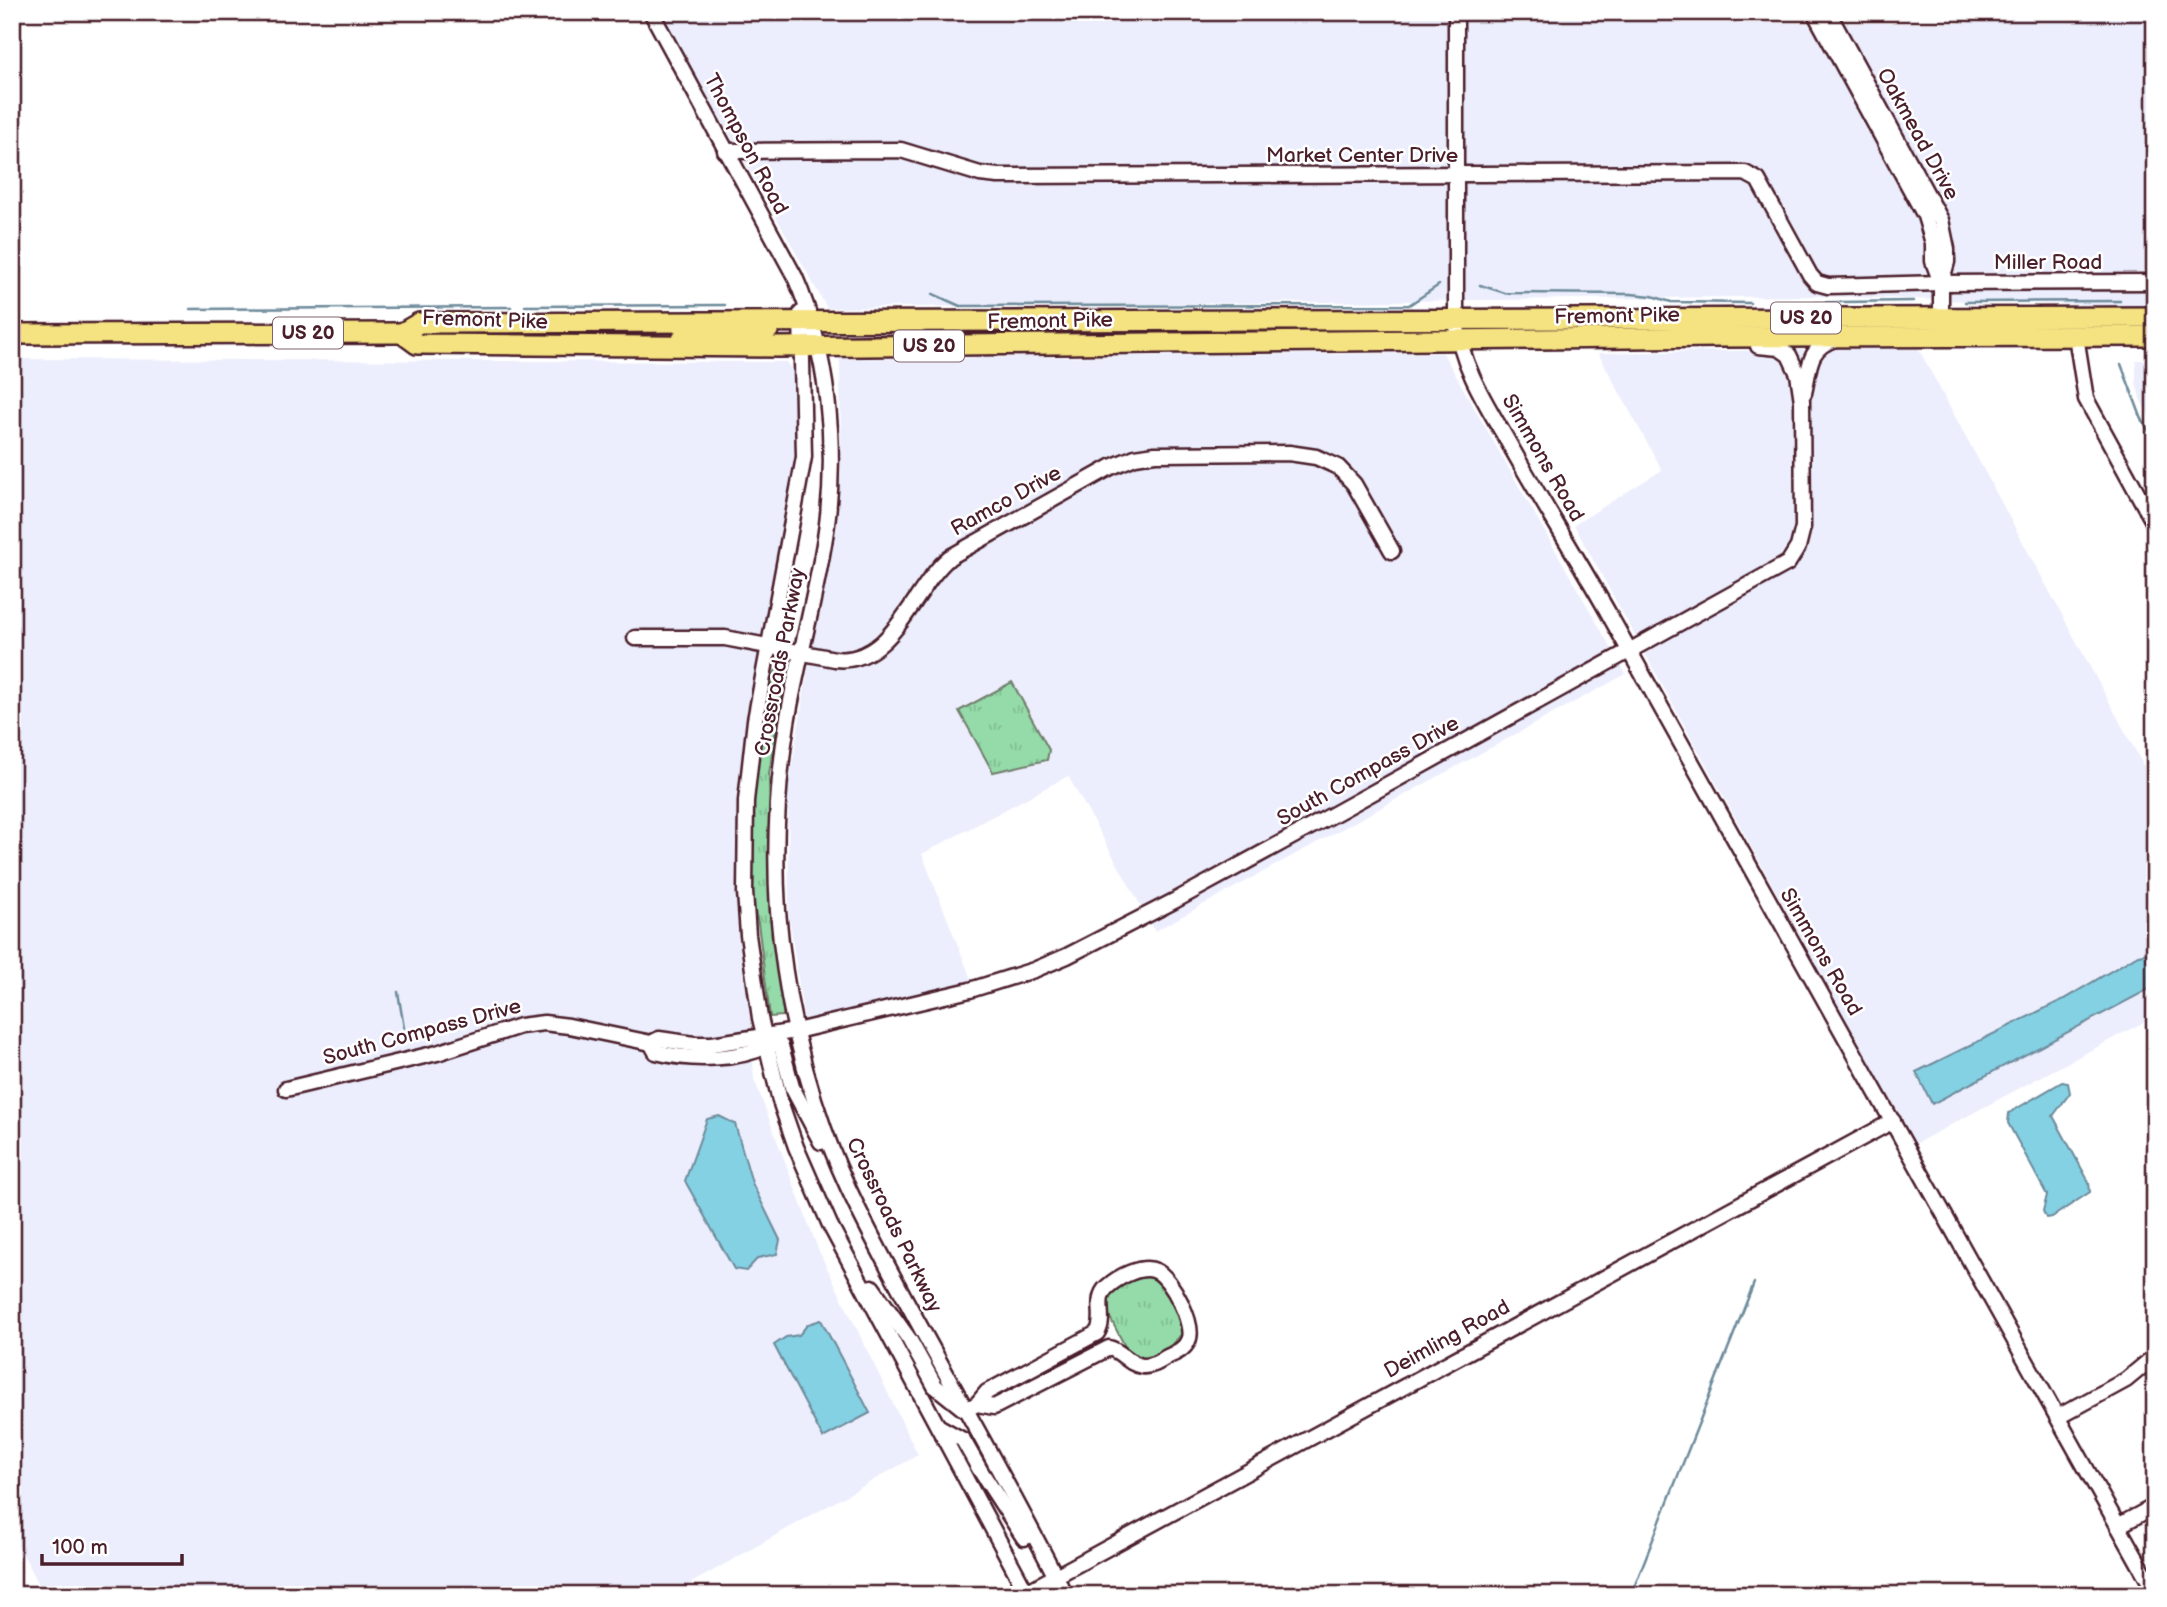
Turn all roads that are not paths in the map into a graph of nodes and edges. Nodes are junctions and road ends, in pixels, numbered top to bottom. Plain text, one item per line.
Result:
1 (650, 12) edge
2 (1456, 12) edge
3 (1814, 12) edge
4 (1828, 12) edge
5 (725, 151) junction
6 (1456, 176) junction
7 (2155, 282) edge
8 (1941, 283) junction
9 (2155, 317) edge
10 (1941, 327) junction
11 (1458, 330) junction
12 (402, 333) junction
13 (806, 333) junction
14 (12, 334) edge
15 (2076, 336) junction
16 (2155, 336) edge
17 (1720, 337) junction
18 (1837, 337) junction
19 (1802, 401) junction
20 (2155, 525) edge
21 (1392, 551) dead end
22 (635, 638) dead end
23 (769, 646) junction
24 (1630, 651) junction
25 (800, 653) junction
26 (796, 1031) junction
27 (768, 1041) junction
28 (286, 1089) dead end
29 (1893, 1121) junction
30 (854, 1201) junction
31 (852, 1267) junction
32 (2155, 1356) edge
33 (1019, 1375) junction
34 (1027, 1390) junction
35 (971, 1407) junction
36 (2058, 1418) junction
37 (937, 1426) junction
38 (2155, 1506) edge
39 (2118, 1526) junction
40 (1044, 1554) junction
41 (1056, 1577) junction
42 (2155, 1592) edge
43 (1025, 1594) edge
44 (1065, 1595) edge

1 - 5 street, Thompson Road
2 - 6 street, Simmons Road
3 - 8 street, Oakmead Drive
4 - 8 street, Oakmead Drive
5 - 6 street, Market Center Drive
5 - 13 street, Thompson Road
6 - 8 street, Market Center Drive
6 - 11 street, Simmons Road
7 - 8 street, Miller Road
8 - 10 street, Oakmead Drive
9 - 10 highway
10 - 11 highway, Fremont Pike / US 20
10 - 15 highway, Fremont Pike / US 20
10 - 18 highway, Fremont Pike
11 - 13 highway, Fremont Pike / US 20
11 - 13 highway, Fremont Pike / US 20
11 - 17 highway, Fremont Pike / US 20
11 - 24 street, Simmons Road
12 - 13 highway, Fremont Pike / US 20
12 - 13 highway, Fremont Pike / US 20
12 - 14 highway, US 20
13 - 23 street, Crossroads Parkway
13 - 25 street, Crossroads Parkway
15 - 16 highway, Fremont Pike / US 20
15 - 20 street
17 - 18 highway, Fremont Pike / US 20
17 - 19 street, South Compass Drive
18 - 19 street, South Compass Drive
19 - 24 street, South Compass Drive
21 - 25 street, Ramco Drive
22 - 23 street, Ramco Drive
23 - 25 street, Ramco Drive
23 - 27 street, Crossroads Parkway
24 - 26 street, South Compass Drive
24 - 29 street, Simmons Road
25 - 26 street, Crossroads Parkway
26 - 27 street, South Compass Drive
26 - 30 street, Crossroads Parkway
27 - 28 street, South Compass Drive
27 - 30 street
27 - 31 street, Crossroads Parkway
29 - 36 street, Simmons Road
29 - 41 street, Deimling Road
30 - 35 street, Crossroads Parkway
31 - 35 street
31 - 37 street, Crossroads Parkway
32 - 36 street
33 - 34 street
33 - 34 street
33 - 35 street
34 - 35 street
35 - 40 street, Crossroads Parkway
36 - 39 street, Simmons Road
37 - 40 street
37 - 43 street, Crossroads Parkway
38 - 39 street
39 - 42 street, Simmons Road
40 - 41 street, Crossroads Parkway
41 - 43 street, Deimling Road
41 - 44 street, Crossroads Parkway

